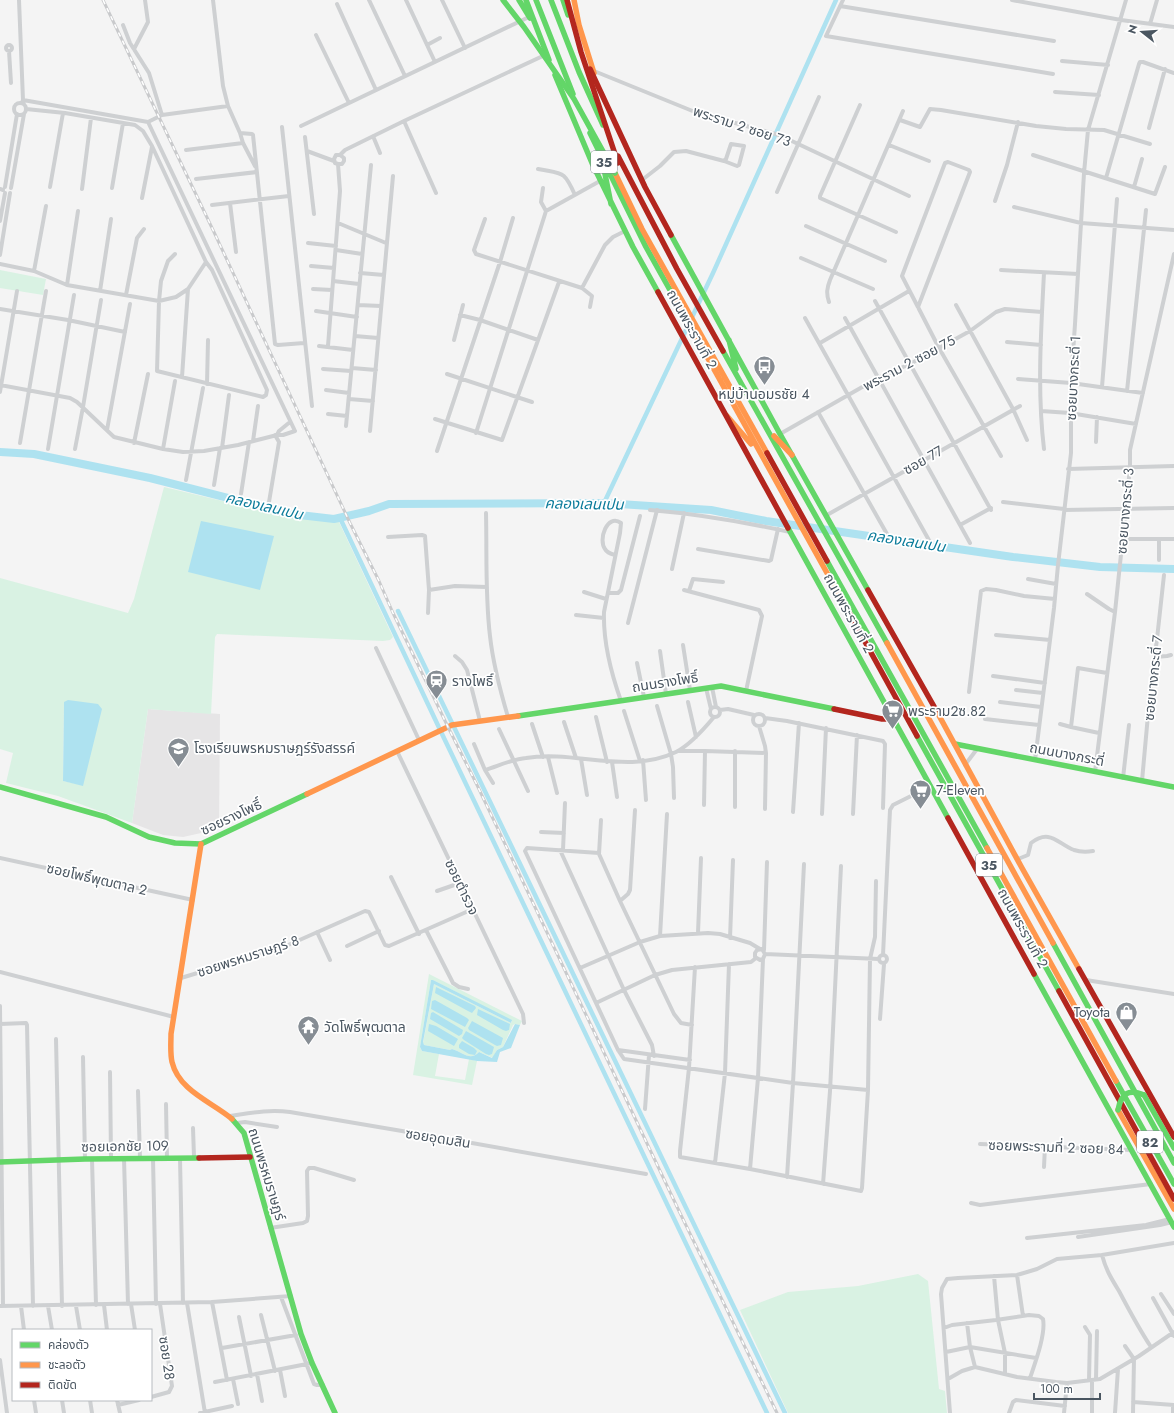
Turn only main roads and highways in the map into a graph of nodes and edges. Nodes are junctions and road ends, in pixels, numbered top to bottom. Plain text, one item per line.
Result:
1 (503, 0) edge
2 (519, 0) edge
3 (526, 0) edge
4 (536, 0) edge
5 (551, 0) edge
6 (563, 0) edge
7 (567, 0) edge
8 (574, 0) edge
9 (543, 43) junction
10 (599, 90) junction
11 (602, 158) junction
12 (612, 204) junction
13 (729, 340) junction
14 (738, 378) junction
15 (727, 416) junction
16 (767, 429) junction
17 (792, 454) junction
18 (786, 500) junction
19 (894, 719) junction
20 (440, 730) joint
21 (955, 744) junction
22 (0, 787) edge
23 (1174, 787) edge
24 (201, 844) junction
25 (1174, 1137) edge
26 (1174, 1148) edge
27 (250, 1157) junction
28 (1, 1162) edge
29 (1174, 1164) edge
30 (1174, 1184) edge
31 (1174, 1199) edge
32 (1174, 1209) edge
33 (1172, 1223) edge
34 (335, 1413) edge

1 - 30 main road, 82, bridge
2 - 9 main road
3 - 9 main road, ถนนพระรามที่ 2 / 35
4 - 11 main road, ถนนพระรามที่ 2 / 35
5 - 14 main road, ถนนพระรามที่ 2 / 35
6 - 10 main road, ถนนพระรามที่ 2 / 35
7 - 29 main road, 82, bridge
8 - 10 main road
9 - 12 main road, ถนนพระรามที่ 2 / 35
10 - 13 main road, ถนนพระรามที่ 2 / 35
11 - 12 main road
11 - 18 main road, ถนนพระรามที่ 2 / 35
12 - 15 main road, ถนนพระรามที่ 2 / 35
13 - 14 main road
13 - 17 main road, ถนนพระรามที่ 2 / 35
14 - 16 main road, ถนนพระรามที่ 2 / 35
15 - 18 main road
15 - 19 main road, ถนนพระรามที่ 2 / 35
16 - 17 main road
16 - 29 main road, ถนนพระรามที่ 2 / 35
17 - 21 main road, ถนนพระรามที่ 2 / 35
18 - 31 main road, ถนนพระรามที่ 2 / 35
19 - 20 main road, ถนนรางโพธิ์
19 - 33 main road, ถนนพระรามที่ 2 / 35
20 - 24 main road, ซอยรางโพธิ์
21 - 23 main road, ถนนบางกระดี่
21 - 25 main road, ถนนพระรามที่ 2 / 35
22 - 24 main road, ซอยรางโพธิ์
24 - 27 main road, ถนนพรหมราษฎร์
26 - 32 main road, bridge
27 - 28 main road, ซอยเอกชัย 109
27 - 34 main road, ถนนพรหมราษฎร์

